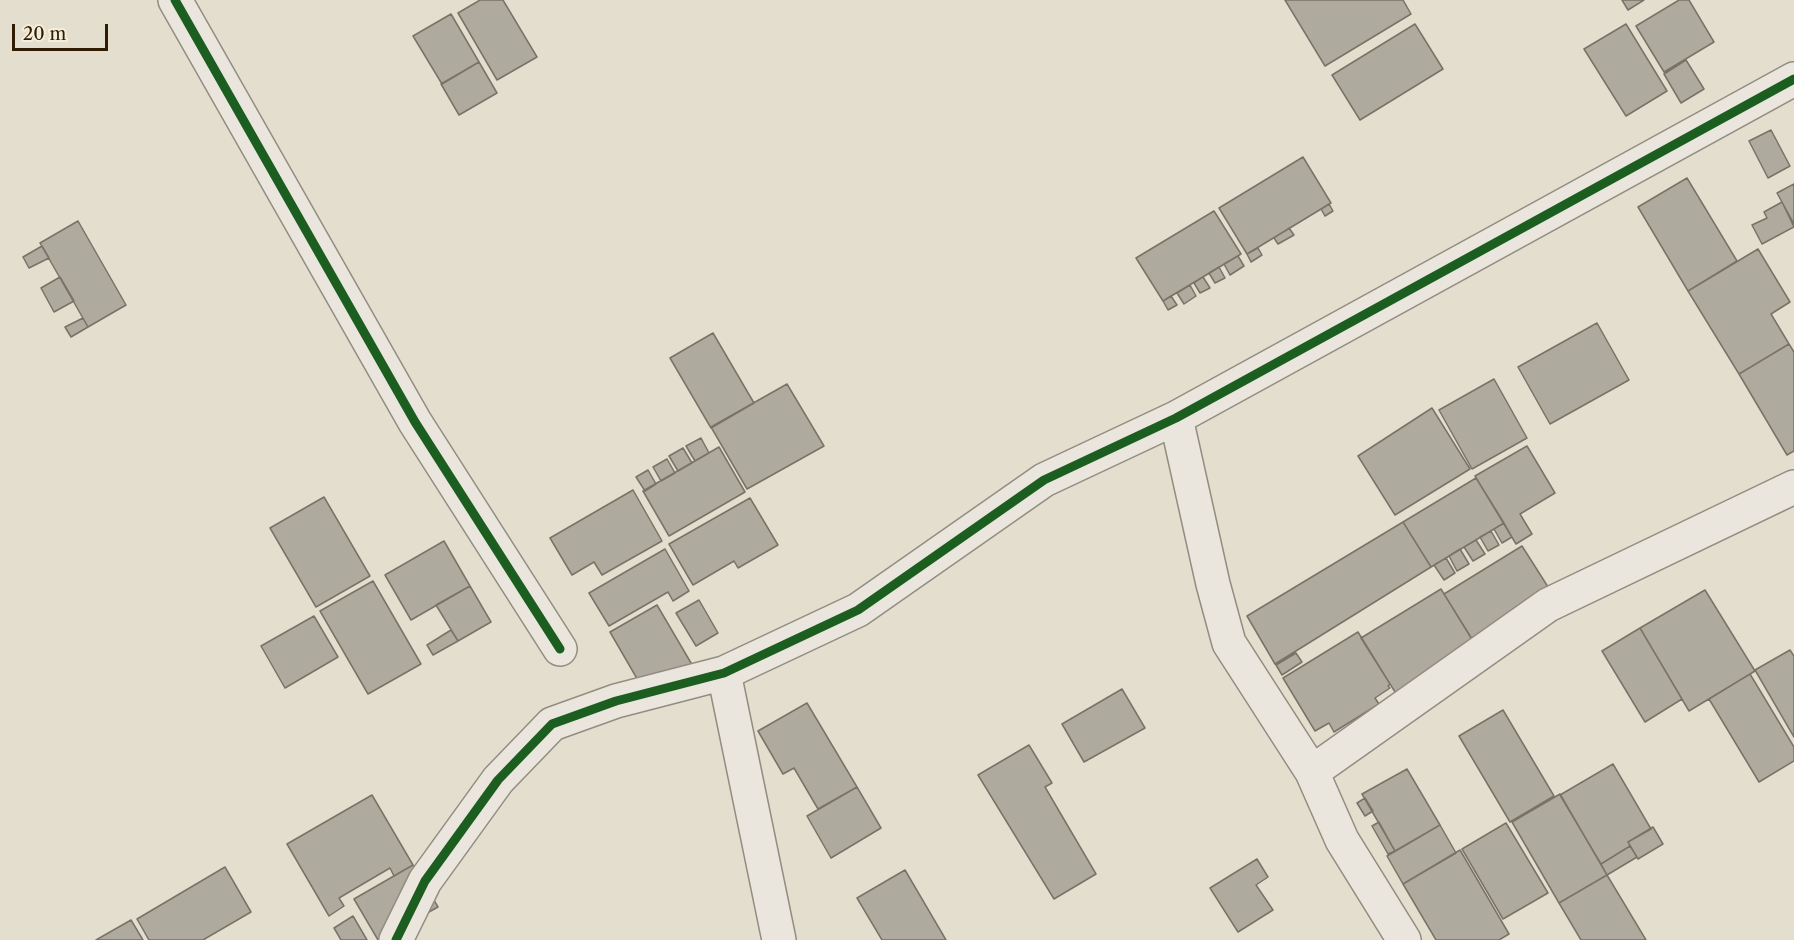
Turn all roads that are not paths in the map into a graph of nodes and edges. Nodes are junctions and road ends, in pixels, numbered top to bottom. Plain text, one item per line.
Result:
1 (174, 0) edge
2 (1794, 80) edge
3 (1176, 418) junction
4 (1794, 487) edge
5 (560, 649) dead end
6 (724, 673) junction
7 (1312, 772) junction
8 (396, 940) edge
9 (779, 940) edge
10 (1404, 940) edge

1 - 5 street
2 - 3 street
3 - 6 street
3 - 7 street
4 - 7 street
6 - 8 street
6 - 9 street
7 - 10 street

